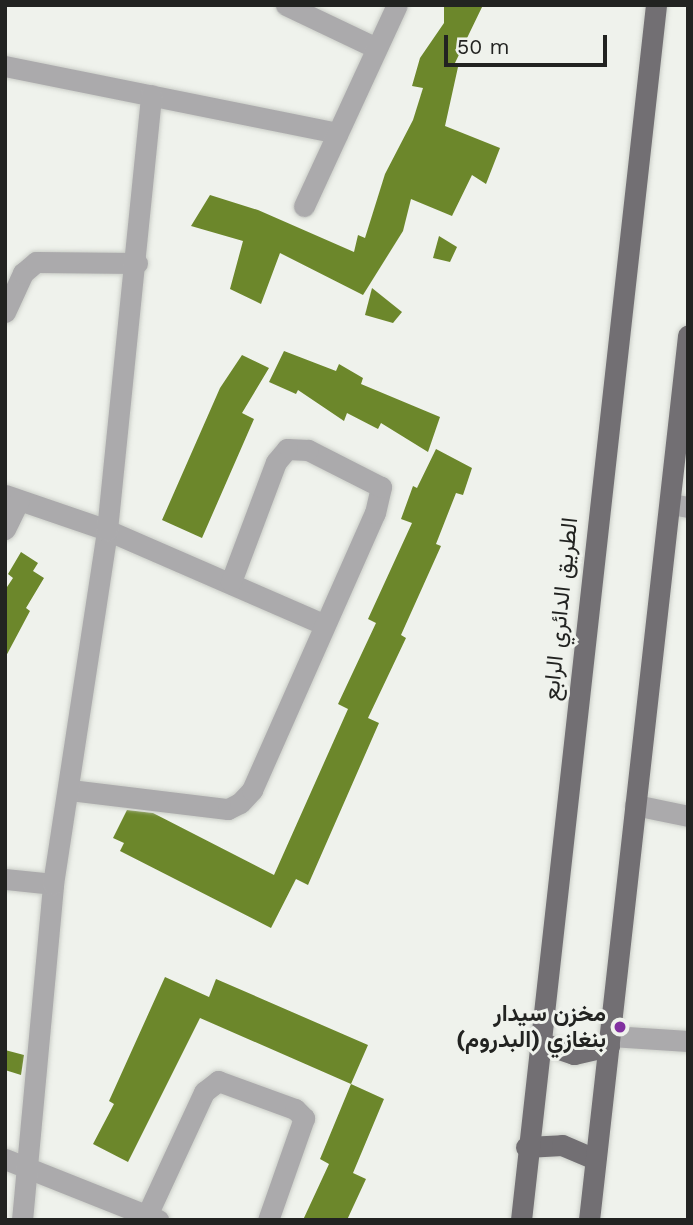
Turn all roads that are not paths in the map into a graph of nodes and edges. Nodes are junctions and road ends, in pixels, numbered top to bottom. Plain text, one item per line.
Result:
1 (286, 5) edge
2 (397, 5) edge
3 (656, 5) edge
4 (376, 48) junction
5 (5, 66) edge
6 (151, 95) junction
7 (337, 133) junction
8 (304, 206) dead end
9 (137, 263) junction
10 (5, 312) edge
11 (688, 336) edge
12 (12, 497) edge
13 (679, 505) edge
14 (5, 529) edge
15 (107, 530) junction
16 (232, 582) junction
17 (323, 624) junction
18 (70, 790) junction
19 (635, 805) junction
20 (688, 816) edge
21 (5, 879) edge
22 (53, 884) junction
23 (610, 1041) junction
24 (688, 1041) edge
25 (539, 1042) junction
26 (526, 1147) junction
27 (5, 1159) edge
28 (595, 1159) junction
29 (29, 1168) junction
30 (152, 1217) edge
31 (22, 1220) edge
32 (268, 1220) edge
33 (521, 1220) edge
34 (589, 1220) edge

1 - 4 street
2 - 4 street
3 - 25 main road, الطريق الدائري الرابع
4 - 7 street
5 - 6 street
6 - 7 street
6 - 9 street
7 - 8 street
9 - 10 street
9 - 15 street
11 - 13 main road
12 - 14 street
12 - 15 street
13 - 19 main road
15 - 16 street
15 - 18 street
16 - 17 street
16 - 17 street
17 - 18 street
18 - 22 street
19 - 20 street
19 - 23 main road
21 - 22 street
22 - 29 street
23 - 24 street
23 - 25 main road
23 - 28 main road
25 - 26 main road, الطريق الدائري الرابع
26 - 28 main road
26 - 33 main road, الطريق الدائري الرابع
27 - 29 street
28 - 34 main road
29 - 30 street
29 - 31 street
30 - 32 street

